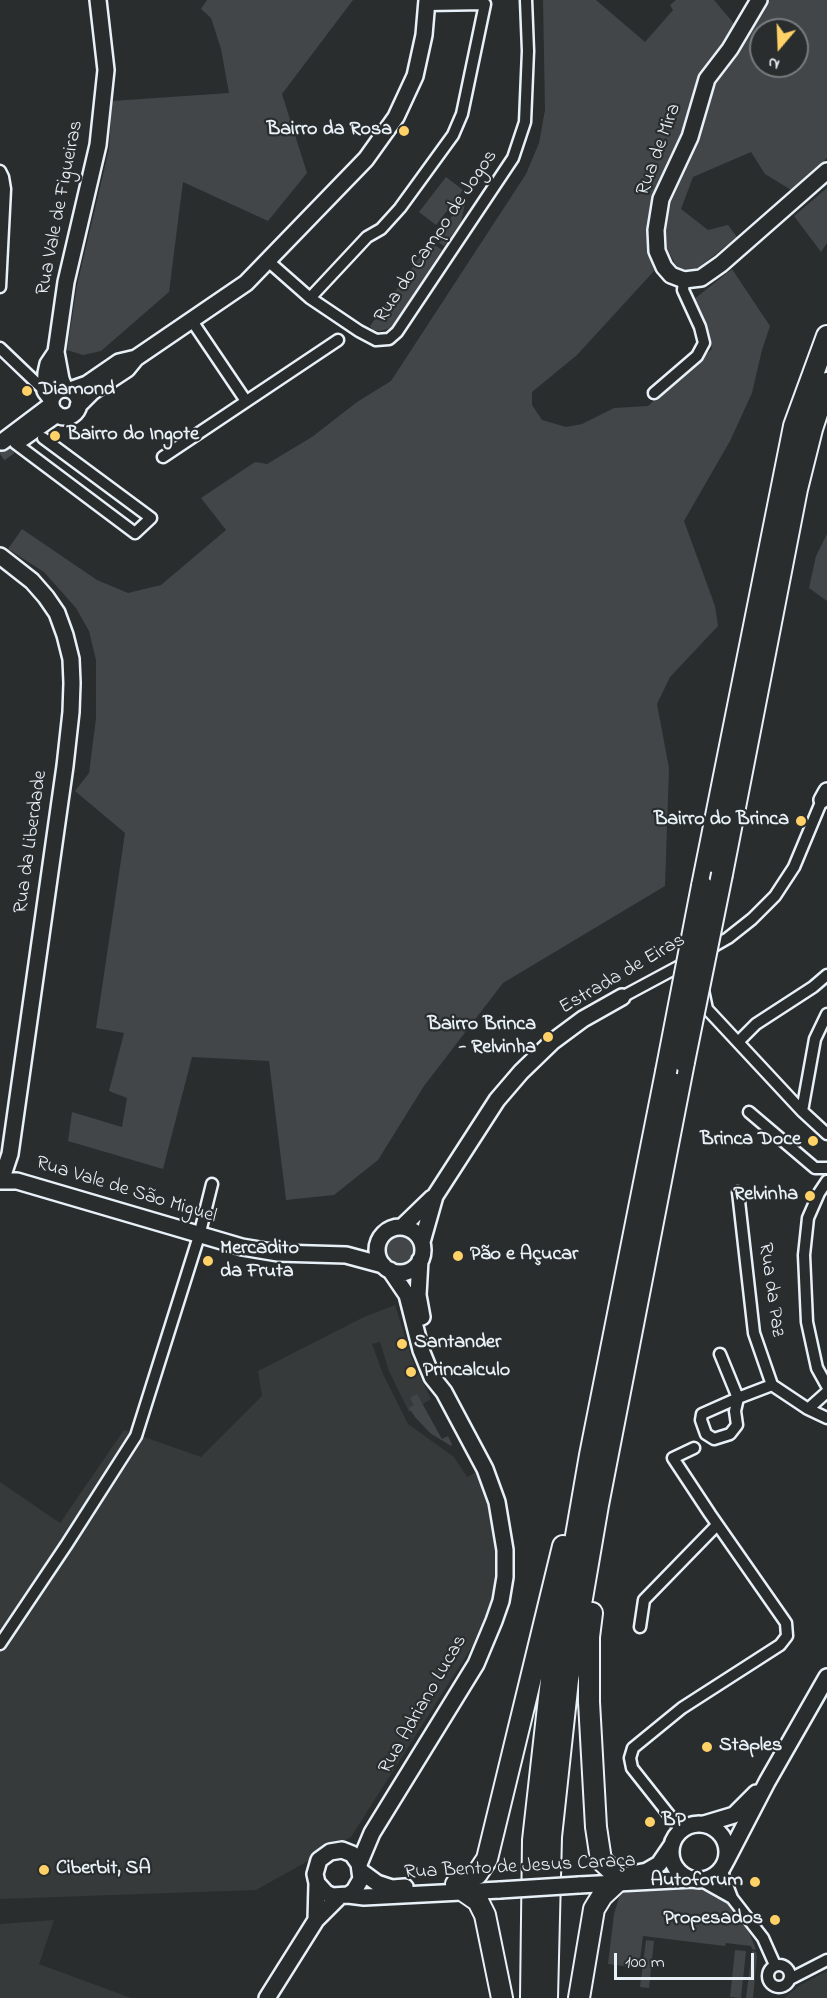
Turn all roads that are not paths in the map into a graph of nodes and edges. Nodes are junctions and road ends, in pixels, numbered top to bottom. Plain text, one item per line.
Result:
1 (99, 0) edge
2 (526, 0) edge
3 (759, 0) edge
4 (427, 3) edge
5 (0, 171) edge
6 (827, 171) edge
7 (268, 261) junction
8 (684, 280) junction
9 (0, 287) edge
10 (310, 298) junction
11 (192, 321) junction
12 (827, 336) edge
13 (338, 340) dead end
14 (0, 348) edge
15 (56, 352) junction
16 (136, 358) junction
17 (21, 367) junction
18 (46, 374) junction
19 (827, 383) edge
20 (68, 389) junction
21 (654, 393) dead end
22 (246, 401) junction
23 (51, 402) junction
24 (78, 406) junction
25 (43, 438) dead end
26 (9, 444) joint
27 (163, 457) dead end
28 (0, 556) edge
29 (825, 796) edge
30 (696, 957) junction
31 (827, 975) edge
32 (622, 997) joint
33 (827, 1014) edge
34 (738, 1042) junction
35 (802, 1111) junction
36 (749, 1112) dead end
37 (827, 1134) edge
38 (10, 1158) junction
39 (827, 1168) edge
40 (17, 1180) junction
41 (1, 1181) edge
42 (827, 1181) edge
43 (212, 1184) dead end
44 (823, 1191) edge
45 (738, 1192) dead end
46 (435, 1196) junction
47 (402, 1227) junction
48 (199, 1236) junction
49 (380, 1239) junction
50 (422, 1242) junction
51 (346, 1255) junction
52 (420, 1260) junction
53 (386, 1267) junction
54 (720, 1354) dead end
55 (772, 1385) junction
56 (827, 1386) edge
57 (444, 1392) junction
58 (827, 1392) edge
59 (807, 1409) junction
60 (827, 1418) edge
61 (694, 1448) dead end
62 (599, 1457) junction
63 (717, 1525) junction
64 (640, 1627) dead end
65 (0, 1644) edge
66 (827, 1677) edge
67 (767, 1782) junction
68 (704, 1824) junction
69 (681, 1830) junction
70 (372, 1833) junction
71 (672, 1845) junction
72 (346, 1851) junction
73 (723, 1865) junction
74 (360, 1868) junction
75 (617, 1879) junction
76 (697, 1879) junction
77 (317, 1883) junction
78 (460, 1888) junction
79 (344, 1896) junction
80 (732, 1898) junction
81 (316, 1920) junction
82 (827, 1960) edge
83 (775, 1965) junction
84 (790, 1979) junction
85 (773, 1986) junction
86 (267, 1998) edge
87 (502, 1998) edge
88 (531, 1998) edge
89 (547, 1998) edge
90 (579, 1998) edge
91 (770, 1998) edge

1 - 15 street, Rua Vale de Figueiras
2 - 10 street, Rua do Campo de Jogos
3 - 8 street, Rua de Mira
4 - 7 street
4 - 10 street
5 - 9 street
6 - 8 street
7 - 10 street
7 - 11 street
8 - 21 street
11 - 16 street
11 - 22 street
12 - 62 highway, bridge
13 - 22 street
14 - 17 street
15 - 18 street, Rua Vale de Figueiras
15 - 20 street, Rua Vale de Figueiras
16 - 20 street
16 - 24 street
17 - 18 street
17 - 23 street
18 - 23 street, Rua Vale de Figueiras
19 - 62 highway, bridge
20 - 23 street
20 - 24 street
22 - 27 street
23 - 24 street
23 - 26 street
25 - 26 street
28 - 38 street, Rua da Liberdade
29 - 30 street, Estrada de Eiras
30 - 32 street, Estrada de Eiras
30 - 34 street
31 - 34 street
32 - 46 street, Estrada de Eiras
33 - 35 street
34 - 35 street
35 - 37 street
36 - 39 street
38 - 40 street, Rua da Liberdade
38 - 41 street, Rua da Liberdade
40 - 41 street, Rua Vale de São Miguel
40 - 48 street, Rua Vale de São Miguel
42 - 44 street
43 - 48 street
44 - 56 street
45 - 55 street, Rua da Paz
46 - 47 street, Estrada de Eiras
46 - 50 street, Estrada de Eiras
47 - 49 street
47 - 50 street
48 - 51 street, Rua Vale de São Miguel
48 - 65 street
49 - 51 street, Rua Vale de São Miguel
49 - 53 street
50 - 52 street
51 - 53 street, Rua Vale de São Miguel
52 - 53 street
52 - 57 street, Rua Adriano Lucas
53 - 57 street, Rua Adriano Lucas
54 - 55 street
55 - 59 street
57 - 70 street, Rua Adriano Lucas
58 - 59 street
59 - 60 street
61 - 63 street
62 - 75 highway
62 - 78 highway
62 - 88 highway
62 - 89 highway
63 - 64 street
63 - 69 street
66 - 67 street
67 - 68 street
67 - 73 street
68 - 69 street
68 - 73 street
69 - 71 street
70 - 72 street, Rua Adriano Lucas
70 - 74 street, Rua Adriano Lucas
71 - 75 street, Rua Bento de Jesus Caraça
71 - 76 street
72 - 74 street
72 - 77 street, Rua Adriano Lucas
73 - 76 street
73 - 80 street
74 - 78 street, Rua Bento de Jesus Caraça
74 - 79 street, Rua Adriano Lucas
75 - 76 street, Rua Bento de Jesus Caraça
75 - 78 street, Rua Bento de Jesus Caraça, bridge
75 - 90 highway
76 - 80 street
77 - 79 street
77 - 81 street, Rua Adriano Lucas
78 - 79 street, Rua Bento de Jesus Caraça
78 - 87 highway
79 - 81 street, Rua Adriano Lucas
80 - 83 street
81 - 86 street, Rua Adriano Lucas
82 - 84 street
83 - 84 street
83 - 85 street
84 - 85 street
85 - 91 street

